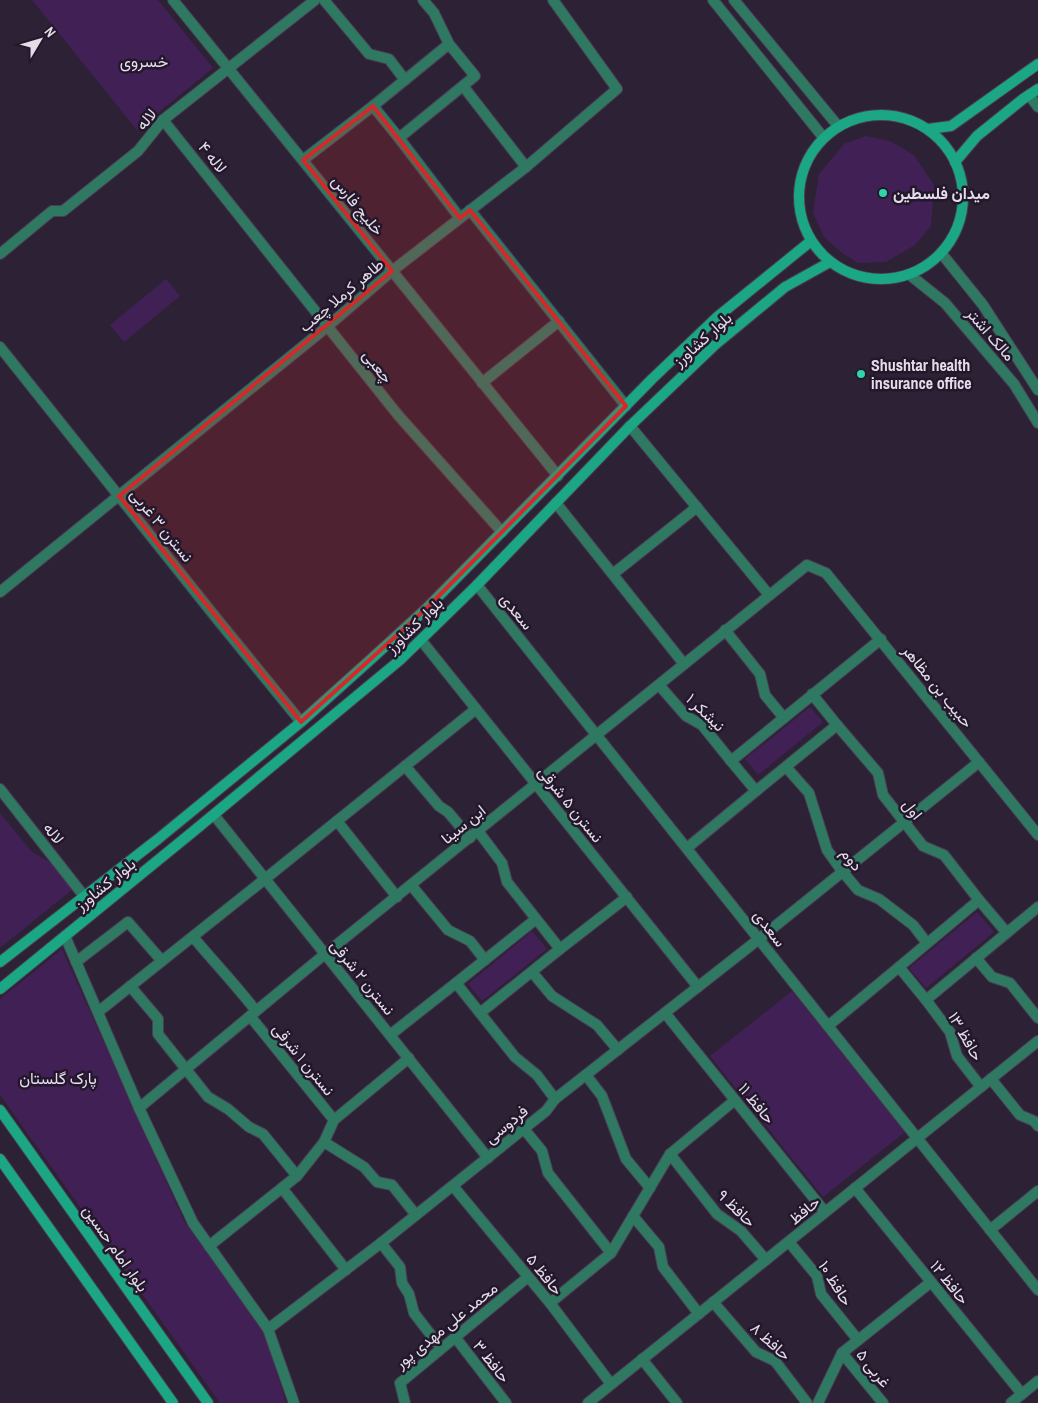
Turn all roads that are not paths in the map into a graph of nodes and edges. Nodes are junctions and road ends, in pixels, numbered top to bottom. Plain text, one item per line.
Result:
1 (173, 0) edge
2 (324, 0) edge
3 (423, 0) edge
4 (554, 0) edge
5 (713, 0) edge
6 (734, 0) edge
7 (313, 1) edge
8 (449, 44) junction
9 (1038, 64) edge
10 (228, 69) junction
11 (405, 80) junction
12 (463, 86) junction
13 (1038, 89) edge
14 (1029, 95) junction
15 (373, 106) junction
16 (1038, 107) edge
17 (163, 120) junction
18 (838, 126) junction
19 (928, 129) junction
20 (823, 137) junction
21 (398, 138) junction
22 (303, 160) junction
23 (955, 162) junction
24 (526, 167) junction
25 (470, 210) junction
26 (239, 214) joint
27 (460, 218) junction
28 (811, 241) junction
29 (0, 254) edge
30 (942, 254) junction
31 (830, 262) junction
32 (392, 271) junction
33 (910, 275) junction
34 (559, 321) junction
35 (328, 326) junction
36 (0, 346) edge
37 (482, 383) junction
38 (1038, 390) edge
39 (626, 406) junction
40 (1038, 423) edge
41 (630, 426) junction
42 (558, 476) junction
43 (119, 496) junction
44 (556, 503) junction
45 (697, 508) junction
46 (502, 532) junction
47 (807, 565) joint
48 (612, 574) junction
49 (477, 585) junction
50 (0, 592) edge
51 (768, 595) junction
52 (725, 630) junction
53 (881, 639) junction
54 (421, 640) junction
55 (684, 664) junction
56 (658, 685) junction
57 (812, 694) junction
58 (476, 709) junction
59 (784, 718) junction
60 (301, 722) junction
61 (837, 725) junction
62 (597, 735) junction
63 (731, 761) junction
64 (979, 762) junction
65 (405, 766) junction
66 (786, 767) junction
67 (537, 785) junction
68 (0, 789) edge
69 (756, 791) junction
70 (214, 815) junction
71 (337, 821) junction
72 (904, 821) junction
73 (474, 835) junction
74 (1038, 836) edge
75 (687, 848) junction
76 (842, 871) junction
77 (266, 879) junction
78 (411, 886) junction
79 (84, 896) junction
80 (397, 897) junction
81 (627, 897) junction
82 (979, 900) junction
83 (1038, 907) edge
84 (536, 919) junction
85 (1006, 933) junction
86 (65, 936) junction
87 (193, 937) junction
88 (759, 939) junction
89 (927, 943) junction
90 (560, 949) junction
91 (325, 954) junction
92 (976, 958) junction
93 (485, 960) junction
94 (162, 961) junction
95 (0, 962) edge
96 (76, 962) junction
97 (898, 967) junction
98 (532, 972) junction
99 (456, 983) junction
100 (130, 986) junction
101 (698, 987) junction
102 (0, 989) edge
103 (926, 1000) junction
104 (98, 1012) junction
105 (480, 1013) junction
106 (665, 1013) junction
107 (253, 1014) junction
108 (1038, 1018) edge
109 (828, 1026) junction
110 (390, 1035) junction
111 (1038, 1041) edge
112 (618, 1050) junction
113 (409, 1058) junction
114 (185, 1070) junction
115 (586, 1075) junction
116 (991, 1079) junction
117 (981, 1087) junction
118 (556, 1099) junction
119 (735, 1100) junction
120 (139, 1108) junction
121 (0, 1110) edge
122 (334, 1120) junction
123 (1038, 1126) edge
124 (524, 1129) junction
125 (917, 1138) junction
126 (324, 1142) junction
127 (670, 1154) junction
128 (488, 1158) junction
129 (0, 1159) edge
130 (297, 1176) junction
131 (453, 1186) junction
132 (282, 1188) junction
133 (650, 1188) junction
134 (855, 1188) junction
135 (1038, 1192) edge
136 (825, 1212) junction
137 (416, 1215) junction
138 (633, 1216) junction
139 (990, 1230) junction
140 (789, 1242) junction
141 (381, 1243) junction
142 (209, 1246) junction
143 (611, 1253) junction
144 (766, 1260) junction
145 (346, 1270) junction
146 (528, 1277) junction
147 (931, 1282) junction
148 (1038, 1290) edge
149 (713, 1302) junction
150 (550, 1303) junction
151 (699, 1314) junction
152 (268, 1329) junction
153 (455, 1337) junction
154 (858, 1340) junction
155 (441, 1348) junction
156 (842, 1353) junction
157 (642, 1359) junction
158 (1038, 1381) edge
159 (611, 1384) junction
160 (1022, 1394) junction
161 (173, 1403) edge
162 (208, 1403) edge
163 (294, 1403) edge
164 (405, 1403) edge
165 (506, 1403) edge
166 (588, 1403) edge
167 (677, 1403) edge
168 (807, 1403) edge
169 (818, 1403) edge
170 (883, 1403) edge
171 (1011, 1403) edge

1 - 10 street, خلیج فارس
2 - 11 street
3 - 8 street
4 - 24 street, طاهر کرملا چعب
5 - 20 street
6 - 18 street
7 - 10 street, لاله
8 - 11 street
8 - 12 street
9 - 19 main road
10 - 17 street, لاله
10 - 22 street, خلیج فارس
11 - 15 street
12 - 21 street
12 - 24 street
13 - 14 main road
14 - 16 street
14 - 23 main road
15 - 21 street
15 - 22 street
17 - 26 street, لاله ۴
17 - 29 street, لاله
18 - 19 main road
18 - 20 main road
19 - 23 main road
20 - 28 main road
21 - 27 street
22 - 32 street, خلیج فارس
23 - 30 main road
24 - 25 street, طاهر کرملا چعب
25 - 27 street, طاهر کرملا چعب
25 - 34 street
26 - 35 street, چعبی
27 - 32 street, طاهر کرملا چعب
28 - 31 main road
28 - 39 main road, بلوار کشاورز
30 - 33 main road
30 - 38 street, مالک اشتر
31 - 33 main road
31 - 41 main road, بلوار کشاورز
32 - 35 street, طاهر کرملا چعب
32 - 37 street, خلیج فارس
33 - 40 street, مالک اشتر
34 - 37 street
34 - 39 street
35 - 43 street, طاهر کرملا چعب
35 - 46 street, چعبی
36 - 43 street, نسترن ۳ غربی
37 - 42 street, خلیج فارس
39 - 42 main road, بلوار کشاورز
41 - 44 main road, بلوار کشاورز
41 - 45 street
42 - 46 main road, بلوار کشاورز
43 - 50 street, طاهر کرملا چعب
43 - 60 street, نسترن ۳ غربی
44 - 48 street
44 - 49 main road, بلوار کشاورز
45 - 48 street
45 - 51 street
46 - 60 main road, بلوار کشاورز
47 - 51 street, ابن سینا
47 - 53 street, حبیب بن مظاهر
48 - 55 street
49 - 54 main road, بلوار کشاورز
49 - 62 street, سعدی
51 - 52 street, ابن سینا
52 - 55 street, ابن سینا
52 - 59 street
53 - 57 street
53 - 64 street, حبیب بن مظاهر
54 - 58 street, نسترن ۵ شرقی
54 - 70 main road, بلوار کشاورز
55 - 56 street, ابن سینا
56 - 62 street, ابن سینا
56 - 63 street, نیشکر ۱
57 - 59 street
57 - 61 street, اول
58 - 65 street
58 - 67 street, نسترن ۵ شرقی
59 - 63 street
60 - 79 main road, بلوار کشاورز
61 - 66 street
61 - 72 street, اول
62 - 67 street, ابن سینا
62 - 75 street, سعدی
63 - 69 street, نیشکر ۱
64 - 72 street, فردوسی
64 - 74 street, حبیب بن مظاهر
65 - 71 street
65 - 73 street
66 - 69 street
66 - 76 street, دوم
67 - 73 street, ابن سینا
67 - 81 street, نسترن ۵ شرقی
68 - 79 street, لاله
69 - 75 street
70 - 77 street, نسترن ۲ شرقی
70 - 86 main road, بلوار کشاورز
71 - 77 street
71 - 80 street
72 - 76 street, فردوسی
72 - 82 street, اول
73 - 78 street, ابن سینا
73 - 84 street
75 - 88 street, سعدی
76 - 88 street, فردوسی
76 - 89 street, دوم
77 - 87 street
77 - 91 street, نسترن ۲ شرقی
78 - 80 street, ابن سینا
78 - 93 street
79 - 95 main road, بلوار کشاورز
80 - 91 street, ابن سینا
81 - 90 street
81 - 101 street, نسترن ۵ شرقی
82 - 85 street, اول
82 - 89 street
83 - 85 street
84 - 90 street
84 - 93 street
85 - 92 street
86 - 96 street
86 - 102 main road, بلوار کشاورز
87 - 94 street
87 - 107 street, نسترن ۱ شرقی
88 - 101 street, فردوسی
88 - 109 street, سعدی
89 - 97 street
90 - 98 street
91 - 107 street, ابن سینا
91 - 110 street, نسترن ۲ شرقی
92 - 103 street
92 - 108 street
93 - 99 street
94 - 96 street
94 - 100 street
96 - 104 street
97 - 103 street, حافظ ۱۳
97 - 109 street
98 - 105 street
98 - 112 street
99 - 105 street
99 - 110 street
100 - 104 street
100 - 114 street
101 - 106 street, فردوسی
103 - 117 street, حافظ ۱۳
104 - 120 street
105 - 118 street
106 - 112 street, فردوسی
106 - 119 street, حافظ ۱۱
107 - 114 street, ابن سینا
107 - 122 street, نسترن ۱ شرقی
109 - 125 street, سعدی
110 - 113 street, نسترن ۲ شرقی
111 - 116 street, حافظ
112 - 115 street, فردوسی
113 - 122 street
113 - 128 street, نسترن ۲ شرقی
114 - 120 street, ابن سینا
114 - 130 street
115 - 118 street, فردوسی
115 - 133 street
116 - 117 street, حافظ
116 - 123 street
117 - 125 street, حافظ
118 - 124 street, فردوسی
119 - 127 street
119 - 136 street, حافظ ۱۱
120 - 142 street
121 - 162 main road, بلوار امام حسین
122 - 126 street
124 - 128 street, فردوسی
124 - 143 street
125 - 134 street, حافظ
125 - 139 street, سعدی
126 - 130 street
126 - 137 street
127 - 133 street
127 - 144 street, حافظ ۹
128 - 131 street, فردوسی
129 - 161 main road
130 - 132 street
131 - 137 street, فردوسی
131 - 146 street, حافظ ۵
132 - 142 street
132 - 145 street
133 - 138 street
134 - 136 street, حافظ
134 - 147 street, حافظ ۱۲
135 - 139 street
136 - 140 street, حافظ
137 - 141 street, فردوسی
138 - 143 street
138 - 151 street
139 - 148 street, سعدی
140 - 144 street, حافظ
140 - 154 street, حافظ ۱۰
141 - 145 street, فردوسی
141 - 155 street
142 - 152 street
143 - 150 street
144 - 149 street, حافظ
145 - 152 street, فردوسی
146 - 150 street, حافظ ۵
146 - 153 street, محمد علی مهدی پور
147 - 154 street
147 - 160 street, حافظ ۱۲
149 - 151 street, حافظ
149 - 168 street, حافظ ۸
150 - 159 street, حافظ ۵
151 - 157 street, حافظ
152 - 163 street
153 - 155 street, محمد علی مهدی پور
153 - 165 street, حافظ ۳
154 - 156 street
155 - 164 street, محمد علی مهدی پور
156 - 169 street
156 - 170 street, ۵ غربی
157 - 159 street, حافظ
157 - 167 street
158 - 160 street
159 - 166 street, حافظ
160 - 171 street

